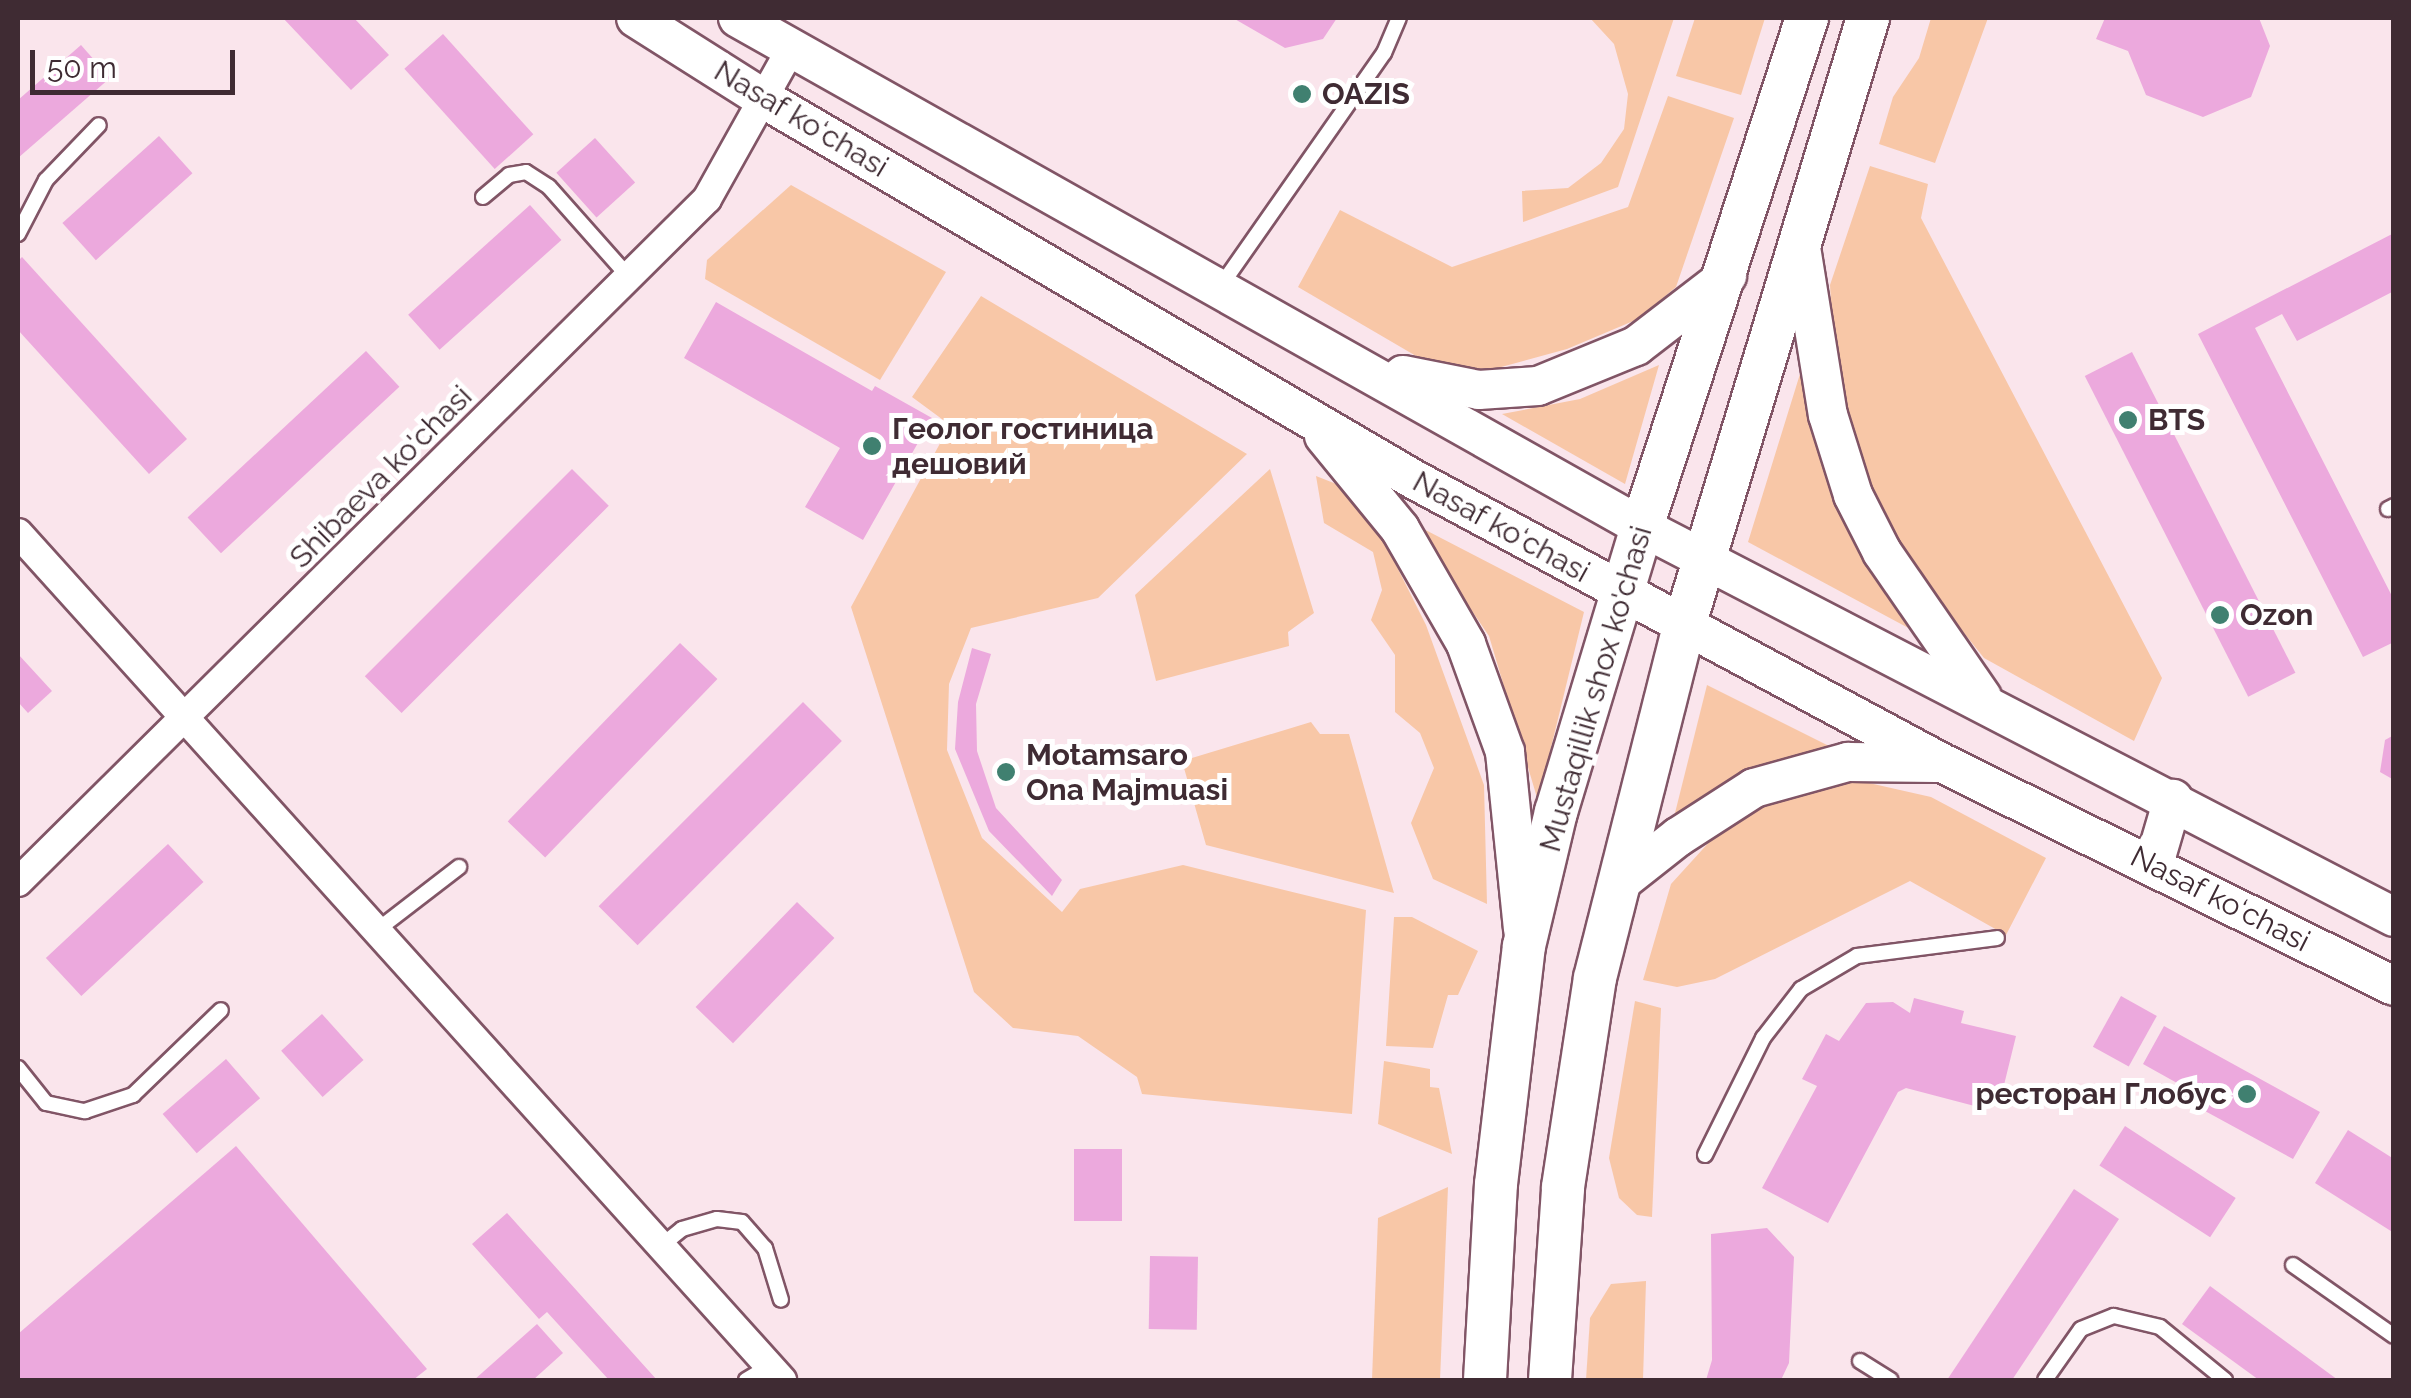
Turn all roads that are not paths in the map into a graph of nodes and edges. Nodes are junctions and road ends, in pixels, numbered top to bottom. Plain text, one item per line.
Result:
1 (636, 18) edge
2 (738, 18) edge
3 (1399, 18) edge
4 (1807, 18) edge
5 (1868, 18) edge
6 (790, 49) junction
7 (764, 99) junction
8 (99, 125) dead end
9 (483, 197) dead end
10 (18, 234) edge
11 (1800, 238) junction
12 (629, 276) junction
13 (1727, 276) junction
14 (1220, 288) junction
15 (1354, 362) junction
16 (1306, 415) junction
17 (1642, 527) junction
18 (18, 533) edge
19 (1706, 558) junction
20 (1624, 592) junction
21 (1685, 623) junction
22 (1986, 703) junction
23 (184, 720) junction
24 (1942, 763) junction
25 (2173, 799) junction
26 (2154, 864) junction
27 (459, 867) dead end
28 (1622, 881) junction
29 (18, 882) edge
30 (2394, 917) edge
31 (376, 932) junction
32 (1997, 938) dead end
33 (1524, 946) junction
34 (2394, 986) edge
35 (221, 1010) dead end
36 (18, 1068) edge
37 (1704, 1154) dead end
38 (661, 1246) junction
39 (2293, 1265) dead end
40 (781, 1300) dead end
41 (2394, 1336) edge
42 (1860, 1362) dead end
43 (766, 1376) edge
44 (1485, 1380) edge
45 (1550, 1380) edge
46 (1890, 1380) edge
47 (2045, 1380) edge
48 (2226, 1380) edge

1 - 7 main road, Nasaf ko‘chasi
2 - 6 main road, Nasaf ko‘chasi
3 - 14 lane
4 - 13 main road, Mustaqillik shox ko'chasi
5 - 11 main road
6 - 7 street, Shibaeva ko'chasi
6 - 14 main road, Nasaf ko‘chasi
7 - 12 street, Shibaeva ko'chasi
7 - 16 main road, Nasaf ko‘chasi
8 - 10 lane
9 - 12 lane
11 - 19 main road
11 - 22 main road
12 - 23 street, Shibaeva ko'chasi
13 - 15 main road
13 - 17 main road, Mustaqillik shox ko'chasi
14 - 15 main road, Nasaf ko‘chasi
15 - 17 main road, Nasaf ko‘chasi
16 - 20 main road, Nasaf ko‘chasi
16 - 33 main road
17 - 19 main road, Nasaf ko‘chasi
17 - 20 main road, Mustaqillik shox ko'chasi
18 - 23 street
19 - 21 main road
19 - 22 main road, Nasaf ko‘chasi
20 - 21 main road, Nasaf ko‘chasi
20 - 33 main road, Mustaqillik shox ko'chasi
21 - 24 main road, Nasaf ko‘chasi
21 - 28 main road
22 - 25 main road, Nasaf ko‘chasi
23 - 29 street, Shibaeva ko'chasi
23 - 31 street
24 - 26 main road, Nasaf ko‘chasi
24 - 28 main road
25 - 26 main road
25 - 30 main road, Nasaf ko‘chasi
26 - 34 main road, Nasaf ko‘chasi
27 - 31 lane
28 - 45 main road
31 - 38 street
32 - 37 lane
33 - 44 main road, Mustaqillik shox ko'chasi
35 - 36 lane
38 - 40 lane
38 - 43 street
39 - 41 lane
42 - 46 lane
47 - 48 lane

